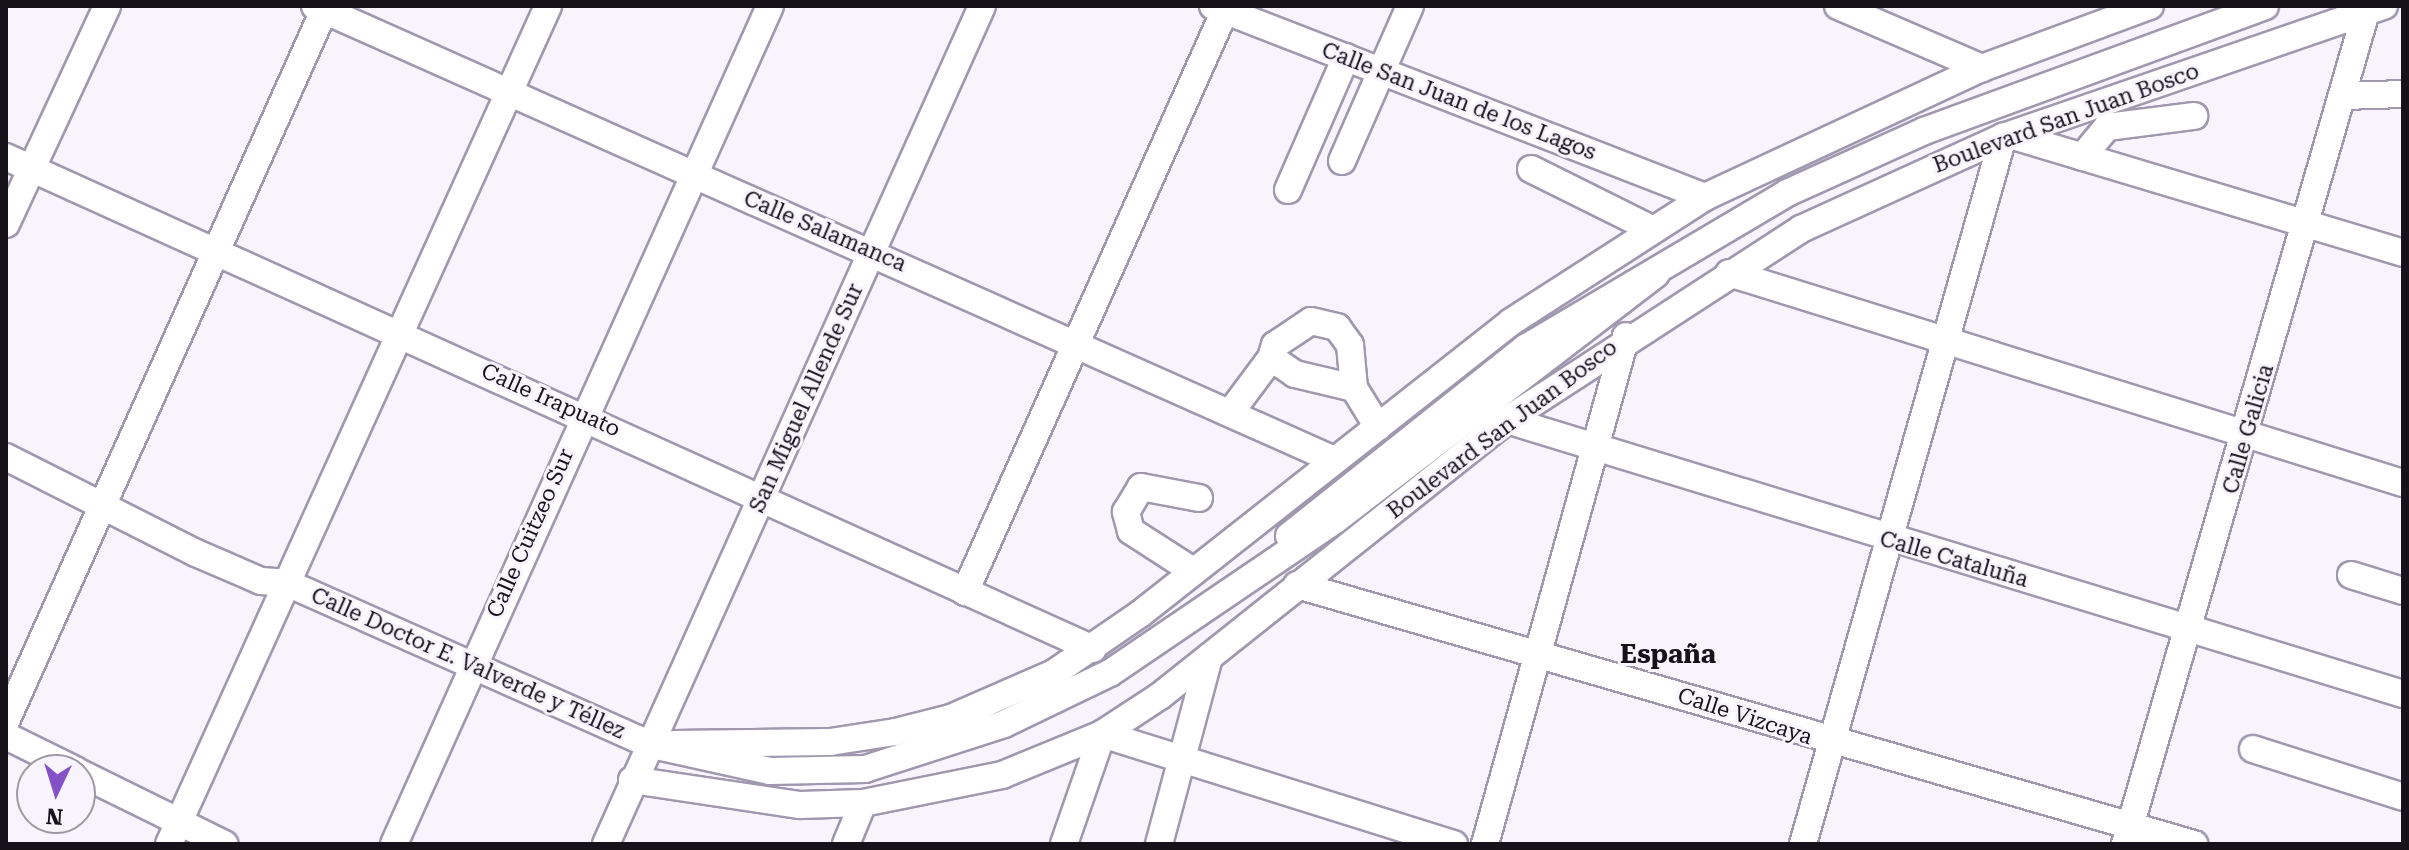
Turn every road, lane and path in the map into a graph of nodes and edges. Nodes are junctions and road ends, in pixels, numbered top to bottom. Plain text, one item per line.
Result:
1 (107, 6) edge
2 (548, 6) edge
3 (770, 6) edge
4 (982, 6) edge
5 (1410, 6) edge
6 (2083, 6) edge
7 (2150, 6) edge
8 (2265, 6) edge
9 (322, 7) edge
10 (1221, 8) edge
11 (1849, 8) edge
12 (2383, 10) edge
13 (2070, 35) junction
14 (1346, 57) junction
15 (1982, 68) junction
16 (1382, 72) junction
17 (509, 94) junction
18 (2403, 94) edge
19 (2345, 96) junction
20 (2194, 116) dead end
21 (2007, 136) junction
22 (6, 157) edge
23 (2082, 157) junction
24 (1342, 161) dead end
25 (31, 168) junction
26 (1531, 169) dead end
27 (694, 175) junction
28 (1288, 190) dead end
29 (1705, 197) junction
30 (6, 224) edge
31 (2307, 226) junction
32 (1652, 229) junction
33 (222, 250) junction
34 (872, 251) junction
35 (2403, 253) edge
36 (1729, 273) junction
37 (397, 332) junction
38 (1626, 336) junction
39 (1074, 341) junction
40 (1950, 346) junction
41 (1271, 358) junction
42 (1354, 388) junction
43 (583, 413) junction
44 (1230, 413) junction
45 (1507, 420) junction
46 (1378, 427) junction
47 (2247, 433) junction
48 (1597, 452) junction
49 (6, 457) edge
50 (1334, 460) junction
51 (2403, 483) edge
52 (761, 498) junction
53 (1199, 498) dead end
54 (107, 503) junction
55 (1891, 542) junction
56 (1193, 571) junction
57 (2351, 575) dead end
58 (287, 583) junction
59 (1297, 585) junction
60 (2403, 591) edge
61 (965, 592) junction
62 (2190, 627) junction
63 (1093, 649) junction
64 (1540, 650) junction
65 (1209, 658) junction
66 (472, 663) junction
67 (2403, 694) edge
68 (6, 721) edge
69 (1102, 734) junction
70 (6, 736) edge
71 (1831, 743) junction
72 (648, 744) junction
73 (2253, 749) dead end
74 (43, 754) edge
75 (1183, 760) junction
76 (632, 780) junction
77 (96, 783) edge
78 (2403, 797) edge
79 (863, 803) junction
80 (174, 833) edge
81 (2128, 835) edge
82 (224, 844) edge
83 (394, 844) edge
84 (606, 844) edge
85 (846, 844) edge
86 (1064, 844) edge
87 (1159, 844) edge
88 (1454, 844) edge
89 (1485, 844) edge
90 (1803, 844) edge
91 (2194, 844) edge

1 - 25 street
2 - 17 street
3 - 27 street, Calle Cuitzeo Sur
4 - 34 street, San Miguel Allende Sur
5 - 16 street
6 - 13 street
7 - 13 street
8 - 72 street
9 - 17 street, Calle Salamanca
9 - 33 street
10 - 14 street, Calle San Juan de los Lagos
10 - 39 street
11 - 15 street
12 - 19 street, Calle Galicia
12 - 21 street, Boulevard San Juan Bosco
13 - 15 street
14 - 16 street, Calle San Juan de los Lagos
14 - 28 street
15 - 29 street
16 - 24 street
16 - 29 street, Calle San Juan de los Lagos
17 - 27 street, Calle Salamanca
17 - 37 street
18 - 19 street
19 - 31 street, Calle Galicia
20 - 23 street
21 - 23 street
21 - 36 street, Boulevard San Juan Bosco
21 - 40 street
22 - 25 street, Calle Irapuato
23 - 31 street
25 - 30 street
25 - 33 street, Calle Irapuato
26 - 32 street
27 - 34 street, Calle Salamanca
27 - 43 street, Calle Cuitzeo Sur
29 - 32 street
31 - 35 street
31 - 47 street, Calle Galicia
32 - 46 street
33 - 37 street, Calle Irapuato
33 - 54 street
34 - 39 street, Calle Salamanca
34 - 52 street, San Miguel Allende Sur
36 - 38 street, Boulevard San Juan Bosco
36 - 40 street
37 - 43 street, Calle Irapuato
37 - 58 street
38 - 45 street, Boulevard San Juan Bosco
38 - 48 street
39 - 44 street, Calle Salamanca
39 - 61 street
40 - 47 street
40 - 55 street
41 - 42 street
41 - 42 street
41 - 44 street
42 - 46 street
43 - 52 street, Calle Irapuato
43 - 66 street, Calle Cuitzeo Sur
44 - 50 street, Calle Salamanca
45 - 48 street, Calle Cataluña
45 - 59 street, Boulevard San Juan Bosco
46 - 50 street
47 - 51 street
47 - 62 street, Calle Galicia
48 - 55 street, Calle Cataluña
48 - 64 street
49 - 54 street, Calle Doctor E. Valverde y Téllez
50 - 56 street
52 - 61 street, Calle Irapuato
52 - 72 street, San Miguel Allende Sur
53 - 56 street
54 - 58 street, Calle Doctor E. Valverde y Téllez
54 - 68 street
55 - 62 street, Calle Cataluña
55 - 71 street
56 - 63 street
57 - 60 street
58 - 66 street, Calle Doctor E. Valverde y Téllez
58 - 80 street
59 - 64 street, Calle Vizcaya
59 - 65 street, Boulevard San Juan Bosco
61 - 63 street, Calle Irapuato
62 - 67 street, Calle Cataluña
62 - 81 street, Calle Galicia
63 - 72 street
64 - 71 street, Calle Vizcaya
64 - 89 street
65 - 69 street, Boulevard San Juan Bosco
65 - 75 street
66 - 72 street, Calle Doctor E. Valverde y Téllez
66 - 83 street, Calle Cuitzeo Sur
69 - 75 street
69 - 79 street, Boulevard San Juan Bosco
69 - 86 street
70 - 74 street
71 - 81 street, Calle Vizcaya
71 - 90 street
72 - 76 street, San Miguel Allende Sur
73 - 78 street
75 - 87 street
75 - 88 street
76 - 79 street, Boulevard San Juan Bosco
76 - 84 street, San Miguel Allende Sur
77 - 80 street
79 - 85 street
80 - 82 street
81 - 91 street, Calle Vizcaya

